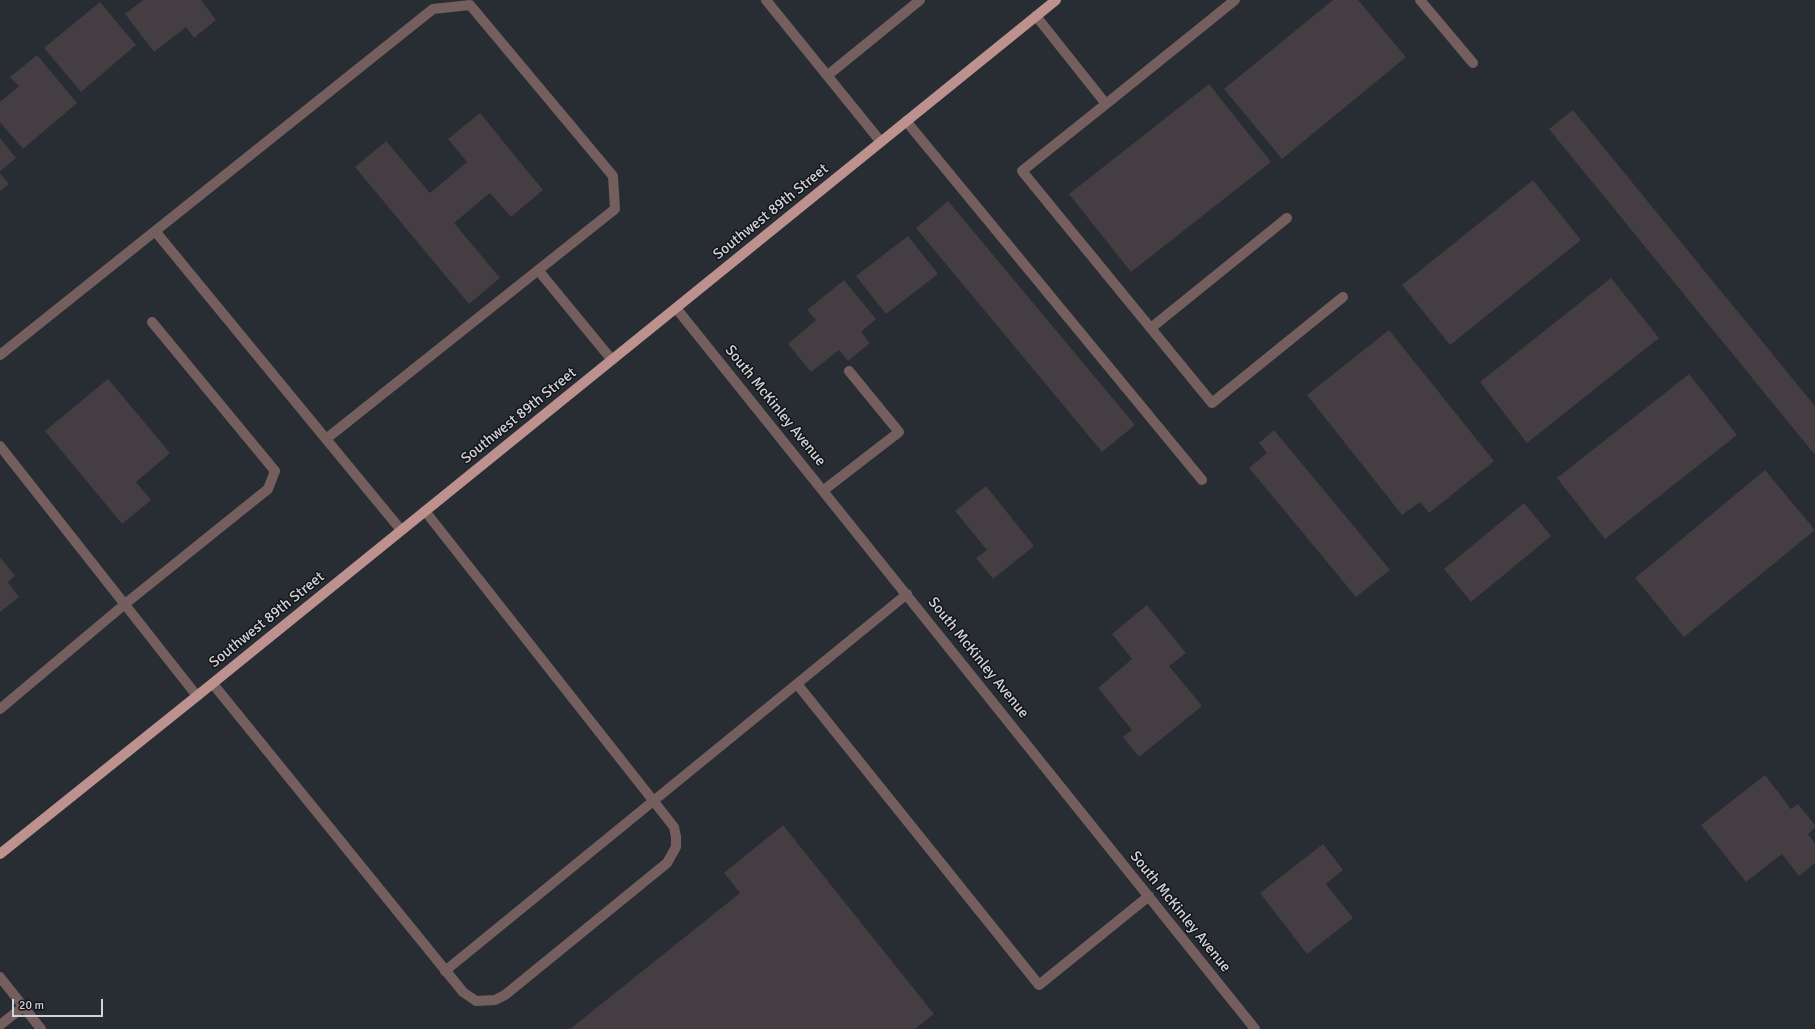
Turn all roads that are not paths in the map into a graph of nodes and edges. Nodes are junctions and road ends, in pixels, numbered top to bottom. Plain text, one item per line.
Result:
1 (766, 0) edge
2 (920, 0) edge
3 (1056, 0) edge
4 (1234, 0) edge
5 (1420, 0) edge
6 (1036, 16) junction
7 (1473, 63) dead end
8 (828, 75) junction
9 (1106, 104) junction
10 (906, 121) junction
11 (881, 142) junction
12 (1286, 218) dead end
13 (155, 231) junction
14 (538, 270) junction
15 (1343, 297) dead end
16 (676, 308) junction
17 (152, 322) dead end
18 (1151, 328) junction
19 (0, 355) edge
20 (612, 360) junction
21 (849, 370) dead end
22 (326, 438) junction
23 (0, 446) edge
24 (1202, 480) dead end
25 (824, 490) junction
26 (426, 511) junction
27 (402, 530) junction
28 (907, 594) junction
29 (125, 604) junction
30 (213, 684) junction
31 (797, 684) junction
32 (197, 696) junction
33 (0, 709) edge
34 (654, 801) junction
35 (0, 854) edge
36 (1149, 896) junction
37 (445, 971) junction
38 (0, 977) edge
39 (23, 1006) junction
40 (0, 1025) edge
41 (41, 1029) edge
42 (1255, 1029) edge

1 - 8 street
2 - 8 street
3 - 6 main road, Southwest 89th Street
4 - 9 street
5 - 7 street
6 - 9 street
6 - 10 main road, Southwest 89th Street
8 - 11 street
9 - 18 street
10 - 11 main road, Southwest 89th Street
10 - 24 street
11 - 16 main road, Southwest 89th Street
12 - 18 street
13 - 14 street
13 - 19 street
13 - 22 street
14 - 20 street
14 - 22 street
15 - 18 street
16 - 20 main road, Southwest 89th Street
16 - 25 street, South McKinley Avenue
17 - 29 street
20 - 26 main road, Southwest 89th Street
21 - 25 street
22 - 27 street
23 - 29 street
25 - 28 street, South McKinley Avenue
26 - 27 main road, Southwest 89th Street
26 - 34 street
27 - 30 main road, Southwest 89th Street
28 - 31 street
28 - 36 street, South McKinley Avenue
29 - 32 street
29 - 33 street
30 - 32 main road, Southwest 89th Street
30 - 37 street
31 - 34 street
31 - 36 street
32 - 35 main road, Southwest 89th Street
34 - 37 street
34 - 37 street
36 - 42 street, South McKinley Avenue
38 - 39 street
39 - 40 street
39 - 41 street

